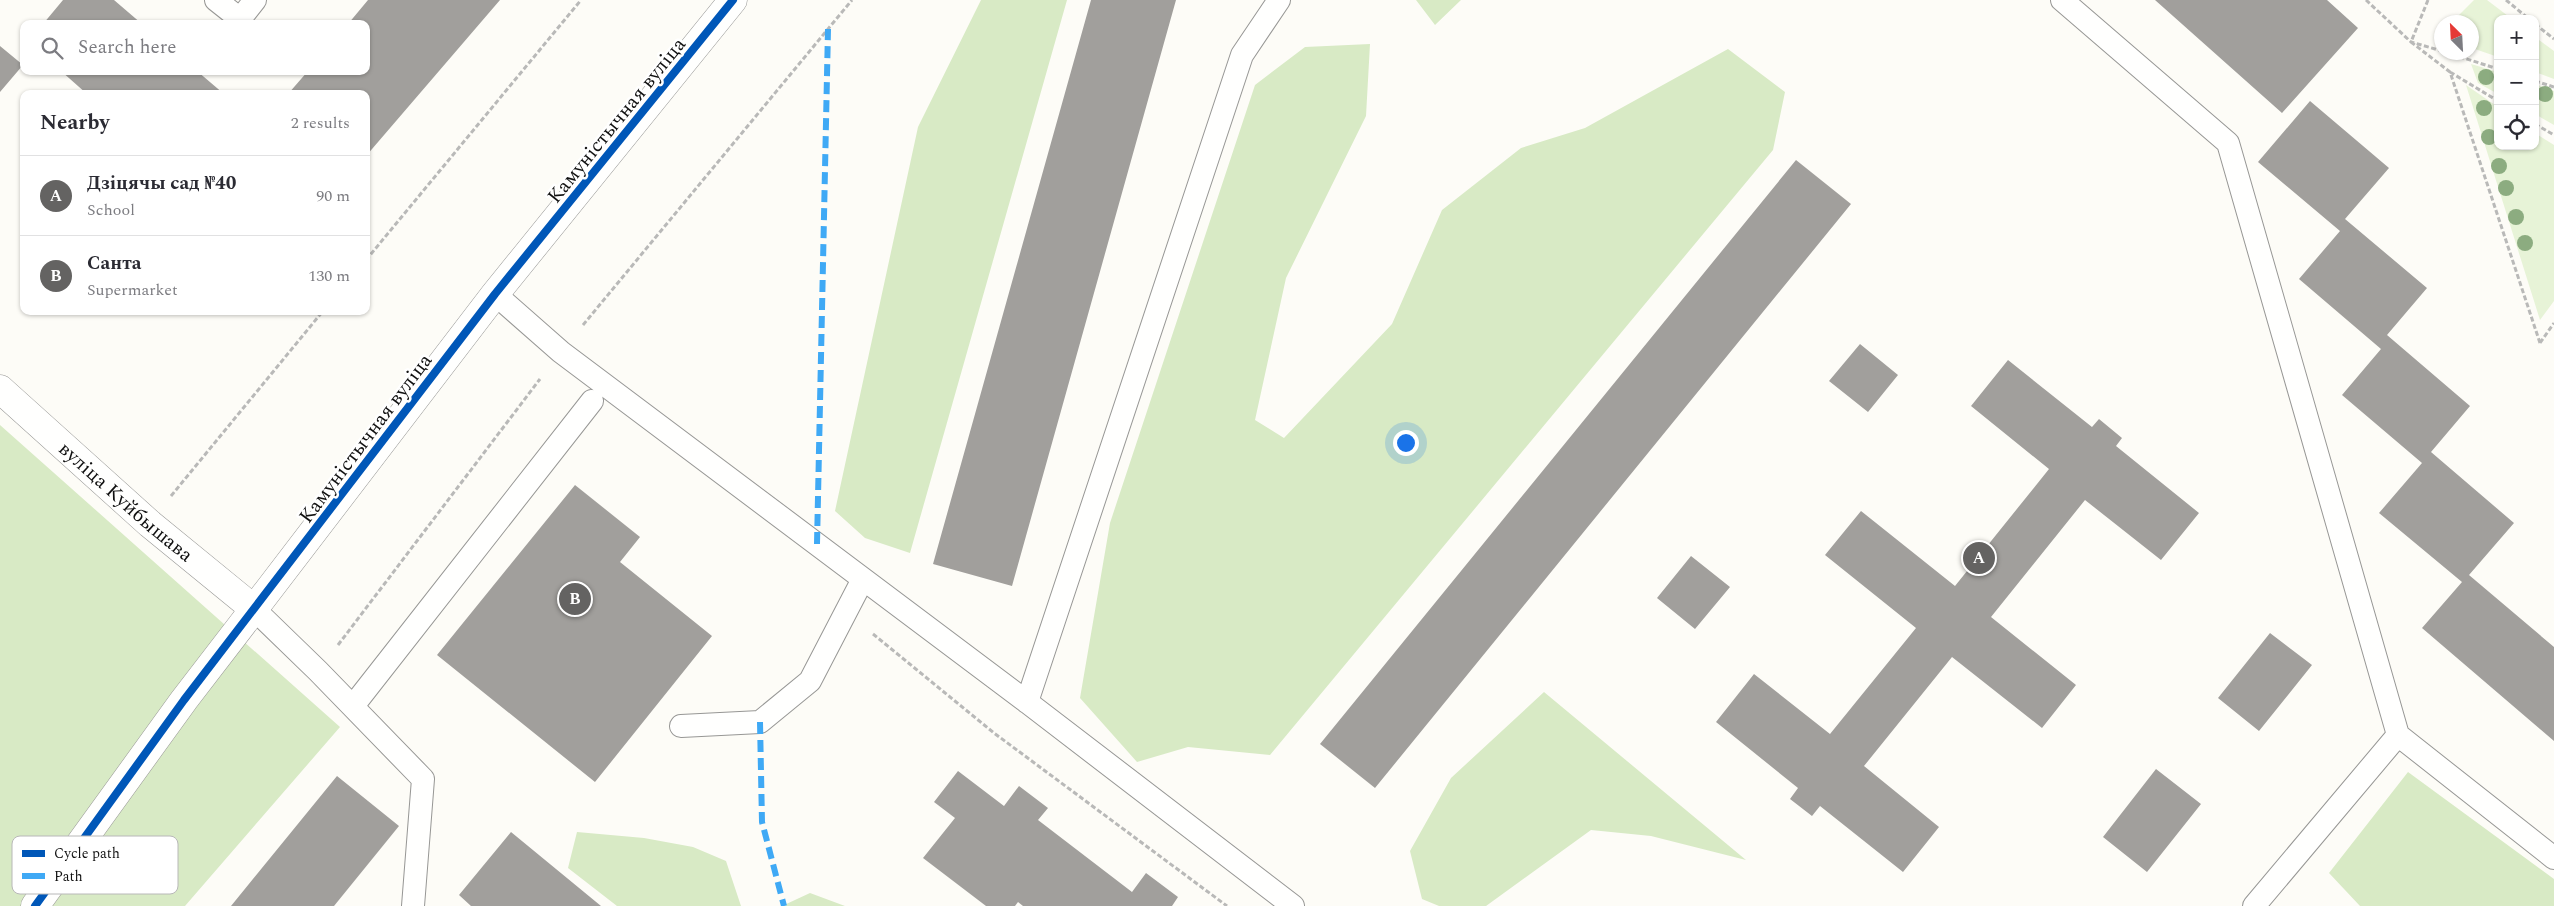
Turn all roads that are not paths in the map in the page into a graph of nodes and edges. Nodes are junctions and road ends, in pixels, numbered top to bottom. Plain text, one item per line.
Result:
1 (216, 0) edge
2 (255, 0) edge
3 (733, 0) edge
4 (1280, 0) edge
5 (2062, 0) edge
6 (495, 294) junction
7 (0, 389) edge
8 (592, 401) dead end
9 (863, 579) junction
10 (254, 609) junction
11 (1027, 702) junction
12 (352, 706) junction
13 (681, 726) dead end
14 (2398, 735) junction
15 (86, 836) edge
16 (2554, 858) edge
17 (44, 894) edge
18 (35, 906) edge
19 (413, 906) edge
20 (1293, 906) edge
21 (2254, 906) edge

1 - 2 lane
3 - 6 street, Камуністычная вуліца
4 - 11 lane
5 - 14 lane
6 - 9 lane
6 - 10 street, Камуністычная вуліца
7 - 10 street, вуліца Куйбышава
8 - 12 lane
9 - 11 lane
9 - 13 lane
10 - 12 lane
10 - 15 street, Камуністычная вуліца
11 - 20 lane
12 - 19 lane
14 - 16 lane
14 - 21 lane
17 - 18 street, Камуністычная вуліца

